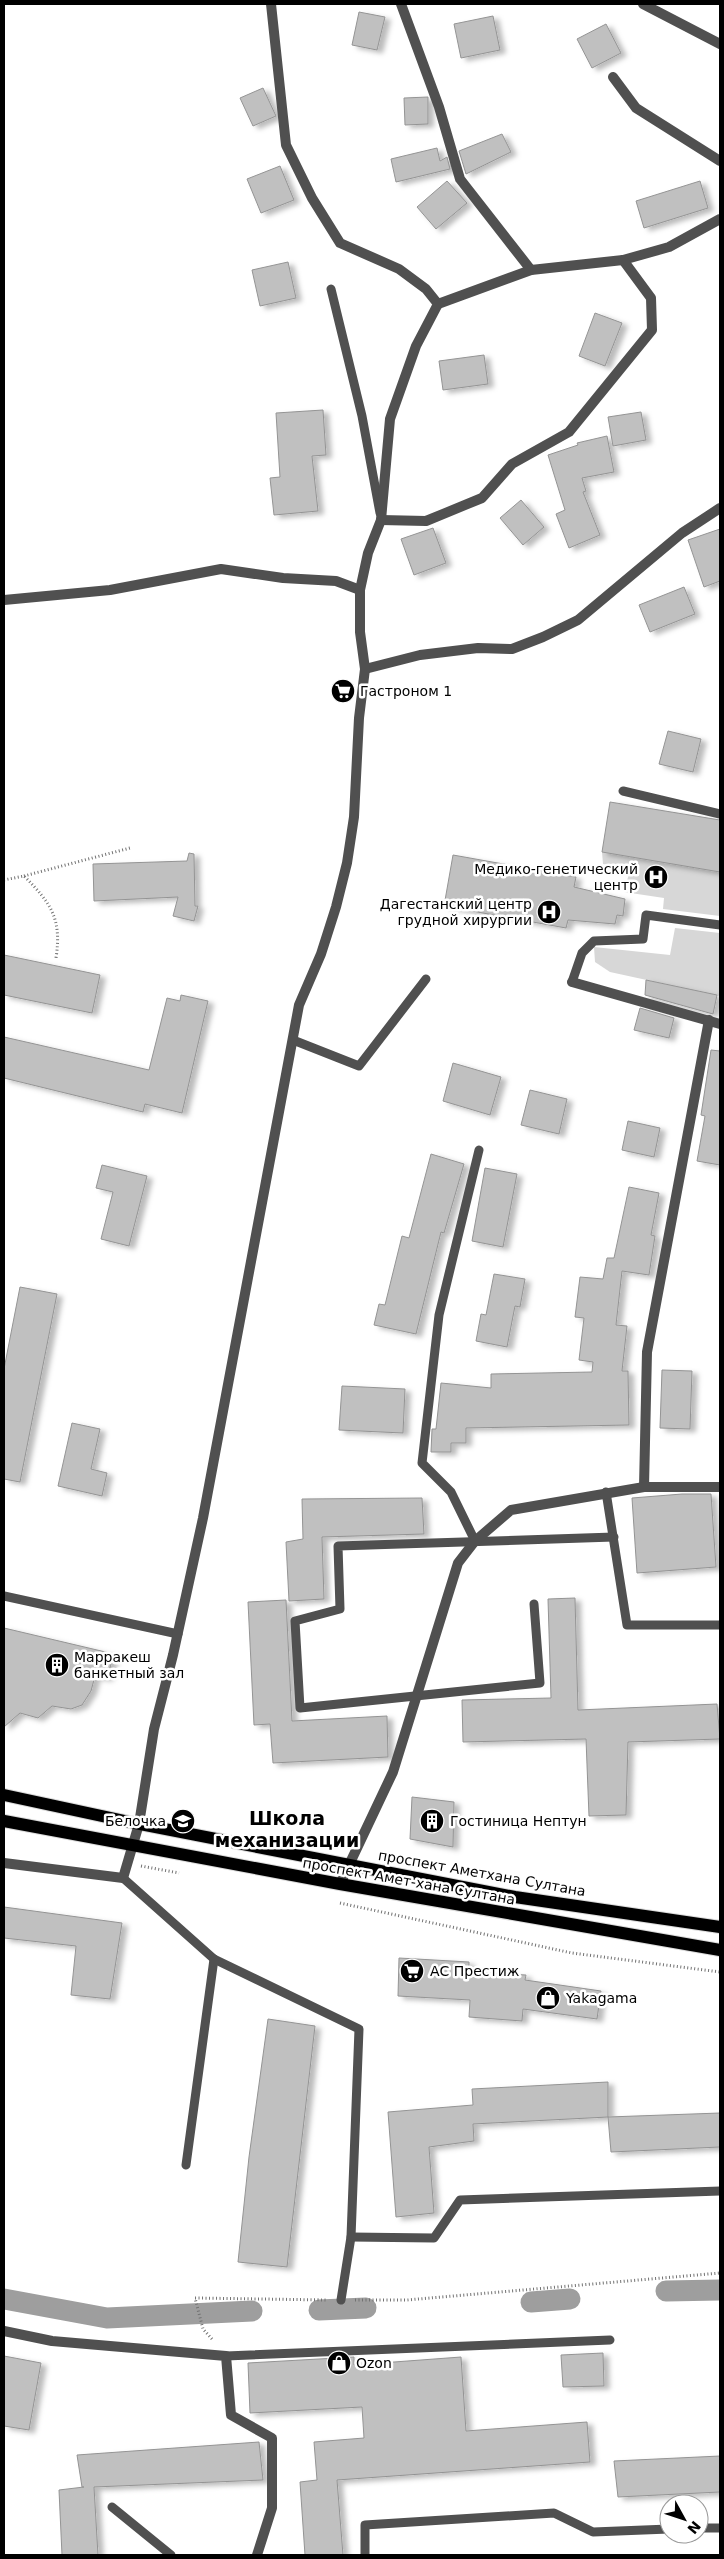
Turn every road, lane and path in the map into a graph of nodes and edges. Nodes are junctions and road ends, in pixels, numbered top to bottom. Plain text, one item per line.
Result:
1 (272, 4) edge
2 (401, 4) edge
3 (643, 4) edge
4 (720, 44) edge
5 (613, 77) dead end
6 (720, 161) edge
7 (720, 219) edge
8 (623, 260) junction
9 (531, 270) junction
10 (331, 289) dead end
11 (438, 304) junction
12 (720, 508) edge
13 (381, 520) junction
14 (360, 590) junction
15 (4, 600) edge
16 (365, 670) junction
17 (623, 791) dead end
18 (720, 814) edge
19 (130, 848) dead end
20 (24, 876) junction
21 (4, 880) edge
22 (720, 925) edge
23 (56, 958) dead end
24 (426, 979) dead end
25 (572, 982) joint
26 (709, 1020) junction
27 (720, 1024) edge
28 (293, 1040) junction
29 (478, 1150) dead end
30 (644, 1487) junction
31 (720, 1487) edge
32 (606, 1492) junction
33 (614, 1537) junction
34 (475, 1541) junction
35 (4, 1596) edge
36 (534, 1604) dead end
37 (720, 1625) edge
38 (178, 1634) junction
39 (415, 1698) junction
40 (4, 1795) edge
41 (4, 1821) edge
42 (139, 1824) junction
43 (134, 1846) junction
44 (4, 1863) edge
45 (349, 1863) junction
46 (128, 1864) junction
47 (185, 1874) dead end
48 (124, 1878) junction
49 (340, 1884) junction
50 (334, 1901) dead end
51 (720, 1927) edge
52 (720, 1950) edge
53 (214, 1959) junction
54 (720, 1972) edge
55 (186, 2165) dead end
56 (720, 2192) edge
57 (351, 2237) junction
58 (720, 2273) edge
59 (341, 2300) junction
60 (203, 2329) dead end
61 (4, 2330) edge
62 (610, 2340) dead end
63 (226, 2356) junction
64 (112, 2507) dead end
65 (659, 2529) edge
66 (171, 2555) edge
67 (257, 2555) edge
68 (365, 2555) edge

1 - 11 street
2 - 9 street
3 - 4 street
5 - 6 street
7 - 8 street
8 - 9 street
8 - 13 street
9 - 11 street
10 - 13 lane
11 - 13 street
12 - 16 street
13 - 14 street
14 - 15 street
14 - 16 street
16 - 28 street
17 - 18 lane
19 - 20 path
20 - 21 path
20 - 23 path
22 - 25 lane
24 - 28 lane
25 - 26 street
26 - 27 street
26 - 30 street
28 - 38 street
29 - 34 lane
30 - 31 street
30 - 32 street
32 - 33 lane
32 - 34 street
33 - 34 lane
33 - 37 lane
34 - 39 street
34 - 39 lane
35 - 38 lane
36 - 39 lane
38 - 42 street
39 - 45 street
40 - 42 main road, проспект Аметхана Султана
41 - 43 main road, проспект Амет-хана Султана
42 - 43 street
42 - 45 main road, проспект Аметхана Султана
43 - 46 street
43 - 49 main road, проспект Амет-хана Султана
44 - 48 street
45 - 49 street
45 - 51 main road, проспект Аметхана Султана
46 - 47 path
46 - 48 street
48 - 53 lane
49 - 52 main road, проспект Амет-хана Султана
50 - 54 path
53 - 55 lane
53 - 57 lane
56 - 57 lane
57 - 59 lane
58 - 59 path
59 - 60 path
61 - 63 street
62 - 63 lane
63 - 67 street
64 - 66 lane
65 - 68 lane

